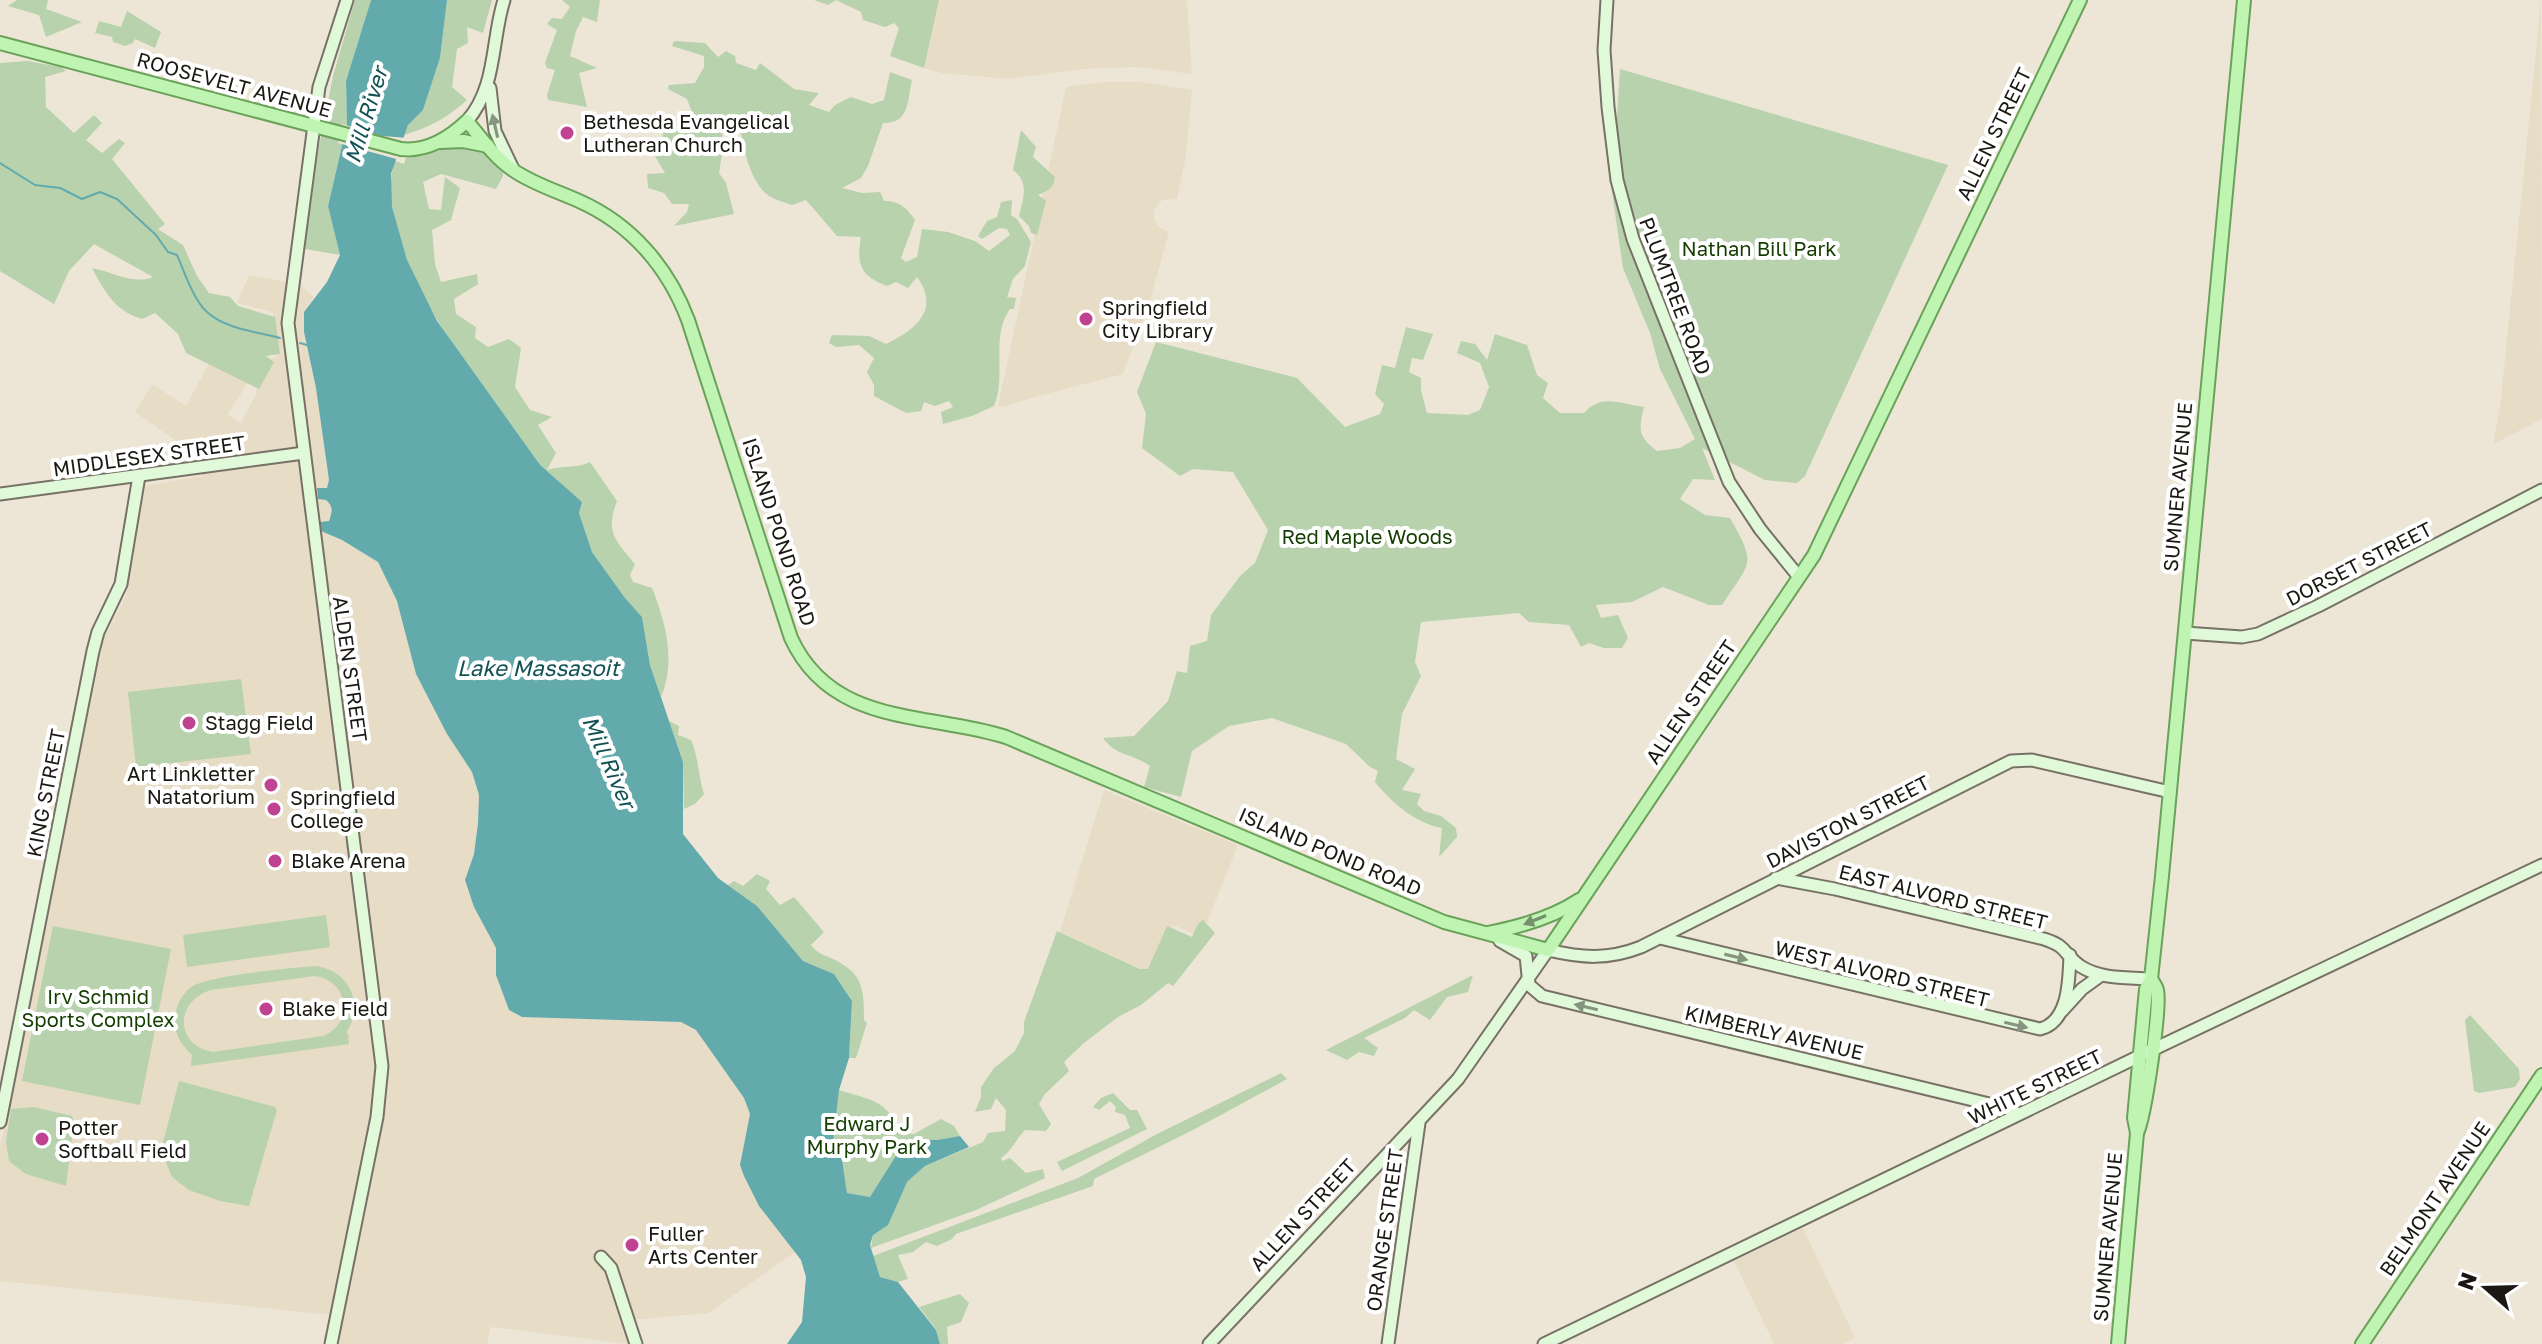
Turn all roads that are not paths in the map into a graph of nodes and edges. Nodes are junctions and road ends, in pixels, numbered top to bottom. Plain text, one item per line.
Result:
1 (347, 0) edge
2 (504, 0) edge
3 (1607, 0) edge
4 (2080, 0) edge
5 (2244, 0) edge
6 (0, 43) edge
7 (491, 77) junction
8 (467, 121) junction
9 (313, 126) junction
10 (438, 142) junction
11 (488, 146) junction
12 (514, 171) junction
13 (304, 453) junction
14 (139, 476) junction
15 (2542, 490) edge
16 (0, 494) edge
17 (1799, 577) junction
18 (2185, 633) junction
19 (2170, 792) junction
20 (1806, 862) junction
21 (2542, 865) edge
22 (1775, 878) junction
23 (1811, 885) junction
24 (1582, 897) junction
25 (1686, 925) junction
26 (1485, 934) junction
27 (1660, 938) junction
28 (1688, 945) junction
29 (1548, 950) junction
30 (2070, 955) junction
31 (2100, 976) junction
32 (2151, 979) junction
33 (1528, 980) junction
34 (2061, 1012) junction
35 (2146, 1053) junction
36 (2542, 1075) edge
37 (2018, 1114) junction
38 (0, 1122) edge
39 (1419, 1122) junction
40 (601, 1257) dead end
41 (331, 1344) edge
42 (636, 1344) edge
43 (1209, 1344) edge
44 (1388, 1344) edge
45 (1544, 1344) edge
46 (2118, 1344) edge
47 (2362, 1344) edge

1 - 9 main road, ALDEN STREET
2 - 7 main road, ROOSEVELT AVENUE
3 - 17 main road, PLUMTREE ROAD
4 - 17 main road, ALLEN STREET
5 - 18 main road, SUMNER AVENUE
6 - 9 main road, ROOSEVELT AVENUE
7 - 8 main road, ROOSEVELT AVENUE
12 -> 7 main road
8 - 10 main road, ROOSEVELT AVENUE
8 - 11 main road, ISLAND POND ROAD
9 - 10 main road, ROOSEVELT AVENUE
9 - 13 main road, ALDEN STREET
10 - 11 main road
11 - 12 main road, ISLAND POND ROAD
12 - 26 main road, ISLAND POND ROAD
13 - 14 main road, MIDDLESEX STREET
13 - 41 main road, ALDEN STREET
14 - 16 main road, MIDDLESEX STREET
14 - 38 main road, KING STREET
15 - 18 main road, DORSET STREET
17 - 24 main road, ALLEN STREET
18 - 19 main road, SUMNER AVENUE
19 - 20 main road, DAVISTON STREET
19 - 32 main road, SUMNER AVENUE
20 - 22 main road, DAVISTON STREET
20 - 23 main road, EAST ALVORD STREET
21 - 35 main road, WHITE STREET
22 - 23 main road, EAST ALVORD STREET
22 - 25 main road, DAVISTON STREET
23 - 30 main road, EAST ALVORD STREET
24 -> 26 main road
24 - 29 main road, ALLEN STREET
25 - 27 main road, DAVISTON STREET
25 - 28 main road
26 - 29 main road, ISLAND POND ROAD
26 - 33 main road
27 - 28 main road, WEST ALVORD STREET
27 - 29 main road, DAVISTON STREET
28 -> 34 main road, WEST ALVORD STREET
29 - 33 main road, ALLEN STREET
30 - 31 main road, EAST ALVORD STREET
30 - 34 main road
31 - 32 main road
31 - 34 main road, WEST ALVORD STREET
32 - 35 main road, SUMNER AVENUE
37 -> 33 main road, KIMBERLY AVENUE
33 - 39 main road, ALLEN STREET
35 - 37 main road, WHITE STREET
35 - 46 main road, SUMNER AVENUE
36 - 47 main road, BELMONT AVENUE
37 - 45 main road, WHITE STREET
39 - 43 main road, ALLEN STREET
39 - 44 main road, ORANGE STREET
40 - 42 main road

